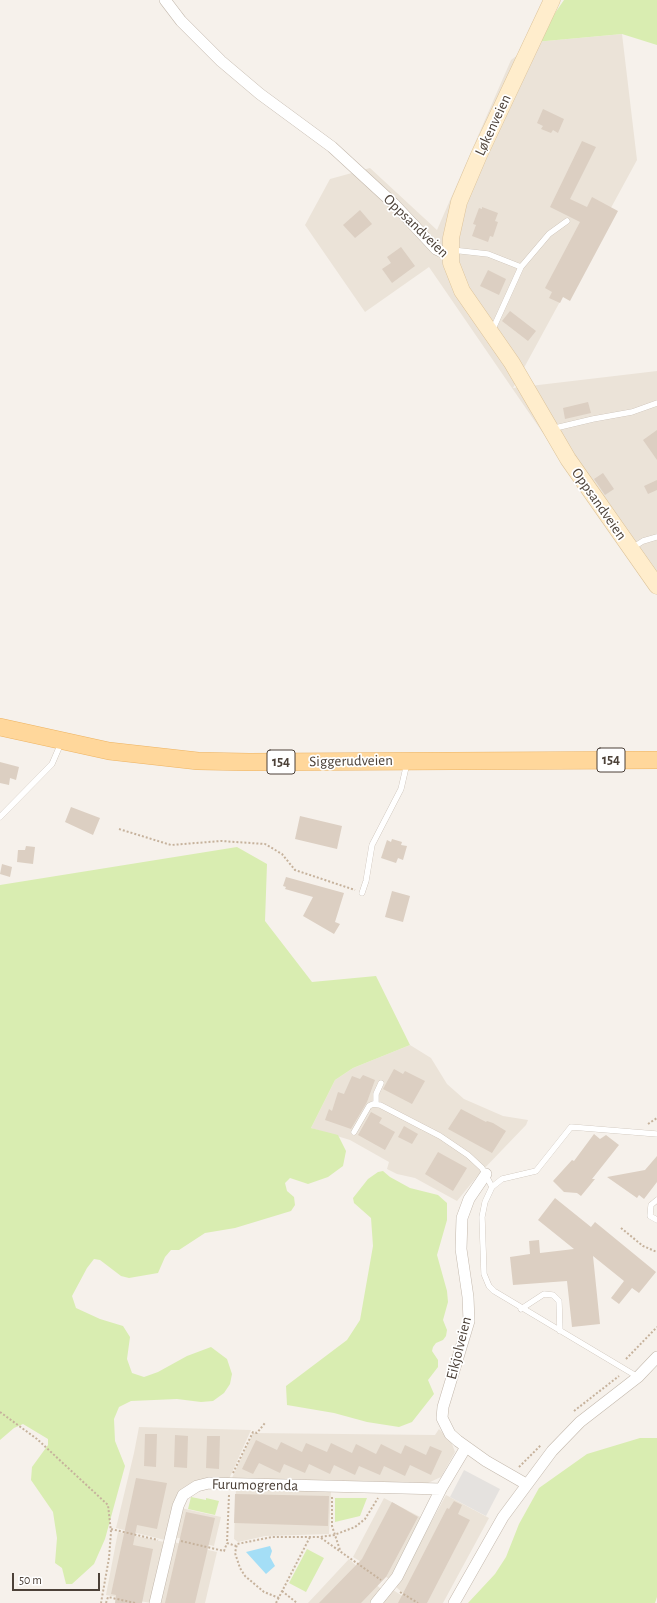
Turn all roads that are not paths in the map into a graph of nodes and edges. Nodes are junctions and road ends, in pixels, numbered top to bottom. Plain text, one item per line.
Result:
1 (166, 0) edge
2 (552, 0) edge
3 (567, 221) dead end
4 (451, 253) junction
5 (521, 267) junction
6 (491, 333) junction
7 (657, 403) edge
8 (551, 429) junction
9 (657, 537) edge
10 (630, 549) junction
11 (657, 586) edge
12 (0, 727) edge
13 (62, 741) junction
14 (657, 760) edge
15 (407, 761) junction
16 (0, 817) edge
17 (362, 893) road end
18 (381, 1083) dead end
19 (376, 1104) junction
20 (354, 1132) dead end
21 (657, 1134) edge
22 (486, 1174) junction
23 (492, 1187) junction
24 (657, 1200) edge
25 (657, 1220) edge
26 (521, 1309) junction
27 (560, 1331) junction
28 (657, 1357) edge
29 (638, 1377) junction
30 (466, 1447) junction
31 (526, 1484) junction
32 (442, 1489) junction
33 (155, 1603) edge
34 (376, 1603) edge
35 (454, 1603) edge

1 - 4 street, Oppsandveien
2 - 4 main road, Løkenveien
3 - 5 lane
4 - 5 lane
4 - 6 main road, Oppsandveien
5 - 6 lane
6 - 8 main road, Oppsandveien
7 - 8 lane
8 - 10 main road, Oppsandveien
9 - 10 lane
10 - 11 main road, Oppsandveien
12 - 13 main road, Siggerudveien / 154
13 - 15 main road, Siggerudveien / 154
13 - 16 lane
14 - 15 main road, Siggerudveien / 154
15 - 17 lane
18 - 19 lane
19 - 20 lane
19 - 22 lane
21 - 23 lane
22 - 23 lane
22 - 30 street, Eikjolveien
23 - 26 lane
24 - 25 lane
26 - 27 lane
26 - 27 lane
27 - 29 lane
28 - 29 street
29 - 31 street
30 - 31 street, Eikjolveien
30 - 32 street
31 - 35 street
32 - 33 street, Furumogrenda
32 - 34 street

